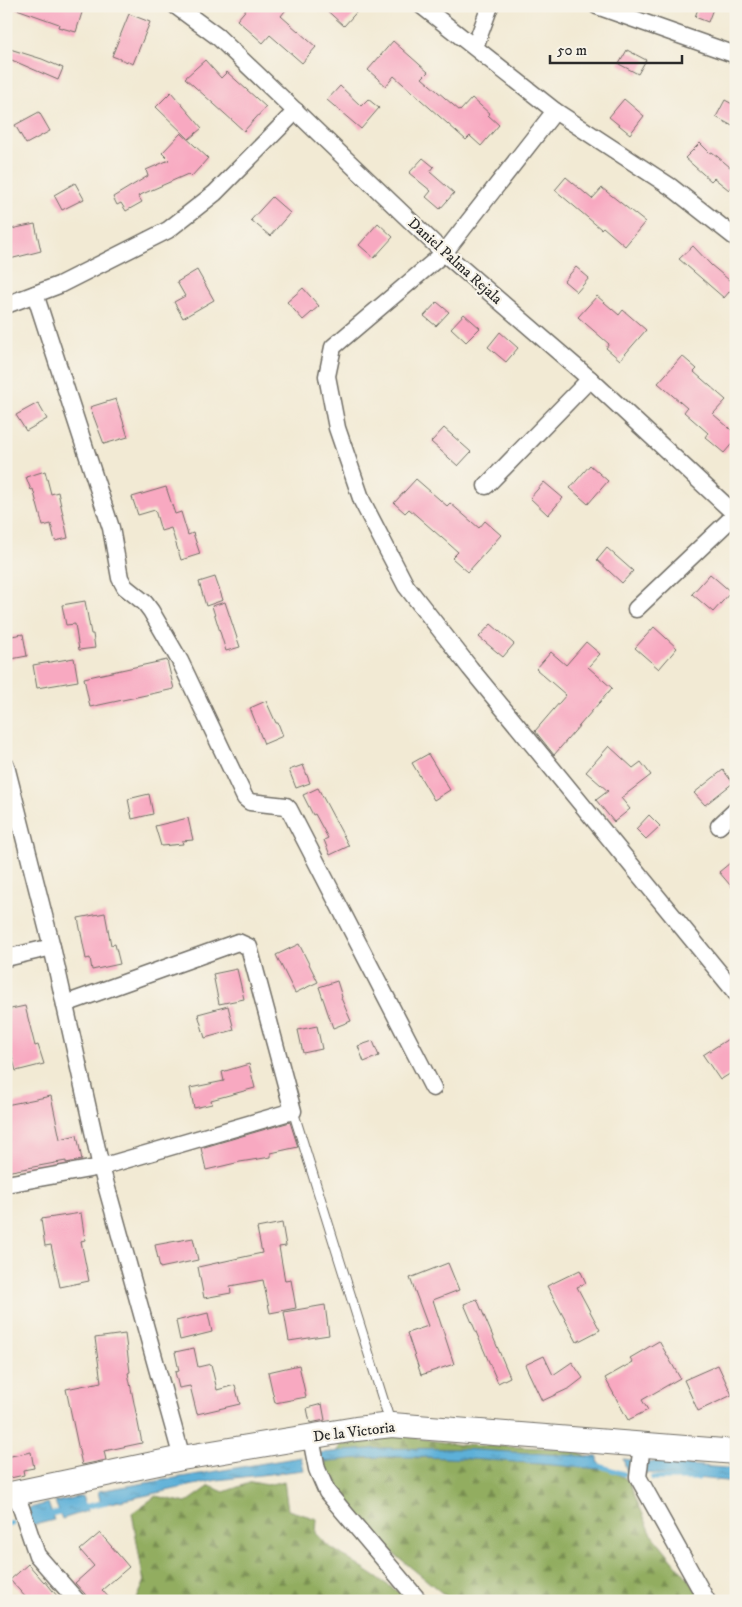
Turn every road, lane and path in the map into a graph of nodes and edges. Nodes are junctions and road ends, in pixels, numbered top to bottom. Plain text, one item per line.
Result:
1 (176, 6) edge
2 (422, 6) edge
3 (490, 6) edge
4 (598, 6) edge
5 (475, 47) junction
6 (736, 55) edge
7 (296, 111) junction
8 (555, 111) junction
9 (736, 238) edge
10 (444, 253) junction
11 (35, 294) junction
12 (6, 305) edge
13 (590, 380) junction
14 (486, 486) dead end
15 (736, 515) edge
16 (636, 609) dead end
17 (6, 766) edge
18 (736, 810) edge
19 (719, 826) dead end
20 (52, 947) junction
21 (6, 958) edge
22 (736, 993) edge
23 (65, 1004) junction
24 (433, 1088) dead end
25 (293, 1112) junction
26 (101, 1168) junction
27 (6, 1184) edge
28 (392, 1425) junction
29 (311, 1438) junction
30 (642, 1445) junction
31 (736, 1452) edge
32 (182, 1458) junction
33 (11, 1494) edge
34 (77, 1601) edge
35 (418, 1601) edge
36 (707, 1601) edge

1 - 7 street, Daniel Palma Rejala
2 - 5 street
3 - 5 street
4 - 6 street
5 - 8 street
7 - 10 street, Daniel Palma Rejala
7 - 11 street
8 - 9 street
8 - 10 street
10 - 13 street, Daniel Palma Rejala
10 - 22 street
11 - 12 street
11 - 24 street
13 - 14 street
13 - 15 street, Daniel Palma Rejala
15 - 16 street
17 - 20 street
18 - 19 street
20 - 21 street
20 - 23 street
23 - 25 street
23 - 26 street
25 - 26 street
25 - 28 lane
26 - 27 street
26 - 32 street
28 - 29 main road, De la Victoria
28 - 30 main road, De la Victoria
29 - 32 main road, De la Victoria
29 - 35 street
30 - 31 main road, De la Victoria
30 - 36 street
32 - 33 main road, De la Victoria
33 - 34 street

